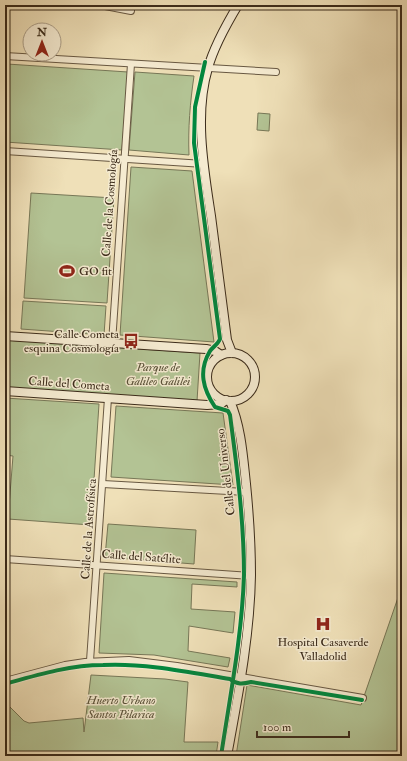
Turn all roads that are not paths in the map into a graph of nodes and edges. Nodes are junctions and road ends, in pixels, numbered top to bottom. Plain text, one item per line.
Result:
1 (100, 5) edge
2 (238, 5) edge
3 (131, 11) dead end
4 (5, 56) edge
5 (131, 64) junction
6 (207, 69) junction
7 (276, 72) dead end
8 (5, 151) edge
9 (124, 159) junction
10 (204, 164) junction
11 (5, 336) edge
12 (112, 343) junction
13 (226, 354) junction
14 (5, 391) edge
15 (108, 398) junction
16 (241, 399) junction
17 (228, 400) junction
18 (237, 416) junction
19 (103, 484) junction
20 (246, 492) junction
21 (5, 559) edge
22 (97, 565) junction
23 (251, 576) junction
24 (90, 661) junction
25 (241, 677) junction
26 (5, 681) edge
27 (363, 698) dead end
28 (227, 756) edge

1 - 3 street
2 - 6 street
4 - 5 street
5 - 6 street
5 - 9 street, Calle de la Cosmología
6 - 7 street
6 - 10 street
8 - 9 street
9 - 10 street
9 - 12 street, Calle de la Cosmología
10 - 13 street
11 - 12 street
12 - 13 street
13 - 16 street
13 - 17 street
14 - 15 street, Calle del Cometa
15 - 17 street, Calle del Cometa
15 - 19 street, Calle de la Astrofísica
16 - 17 street
16 - 18 street, Calle del Universo
17 - 18 street, Calle del Universo
18 - 20 street, Calle del Universo
19 - 20 street
19 - 22 street, Calle de la Astrofísica
20 - 23 street, Calle del Universo
21 - 22 street, Calle del Satélite
22 - 23 street, Calle del Satélite
22 - 24 street, Calle de la Astrofísica
23 - 25 street, Calle del Universo
24 - 25 street
24 - 26 street
25 - 27 street
25 - 28 street, Calle del Universo

